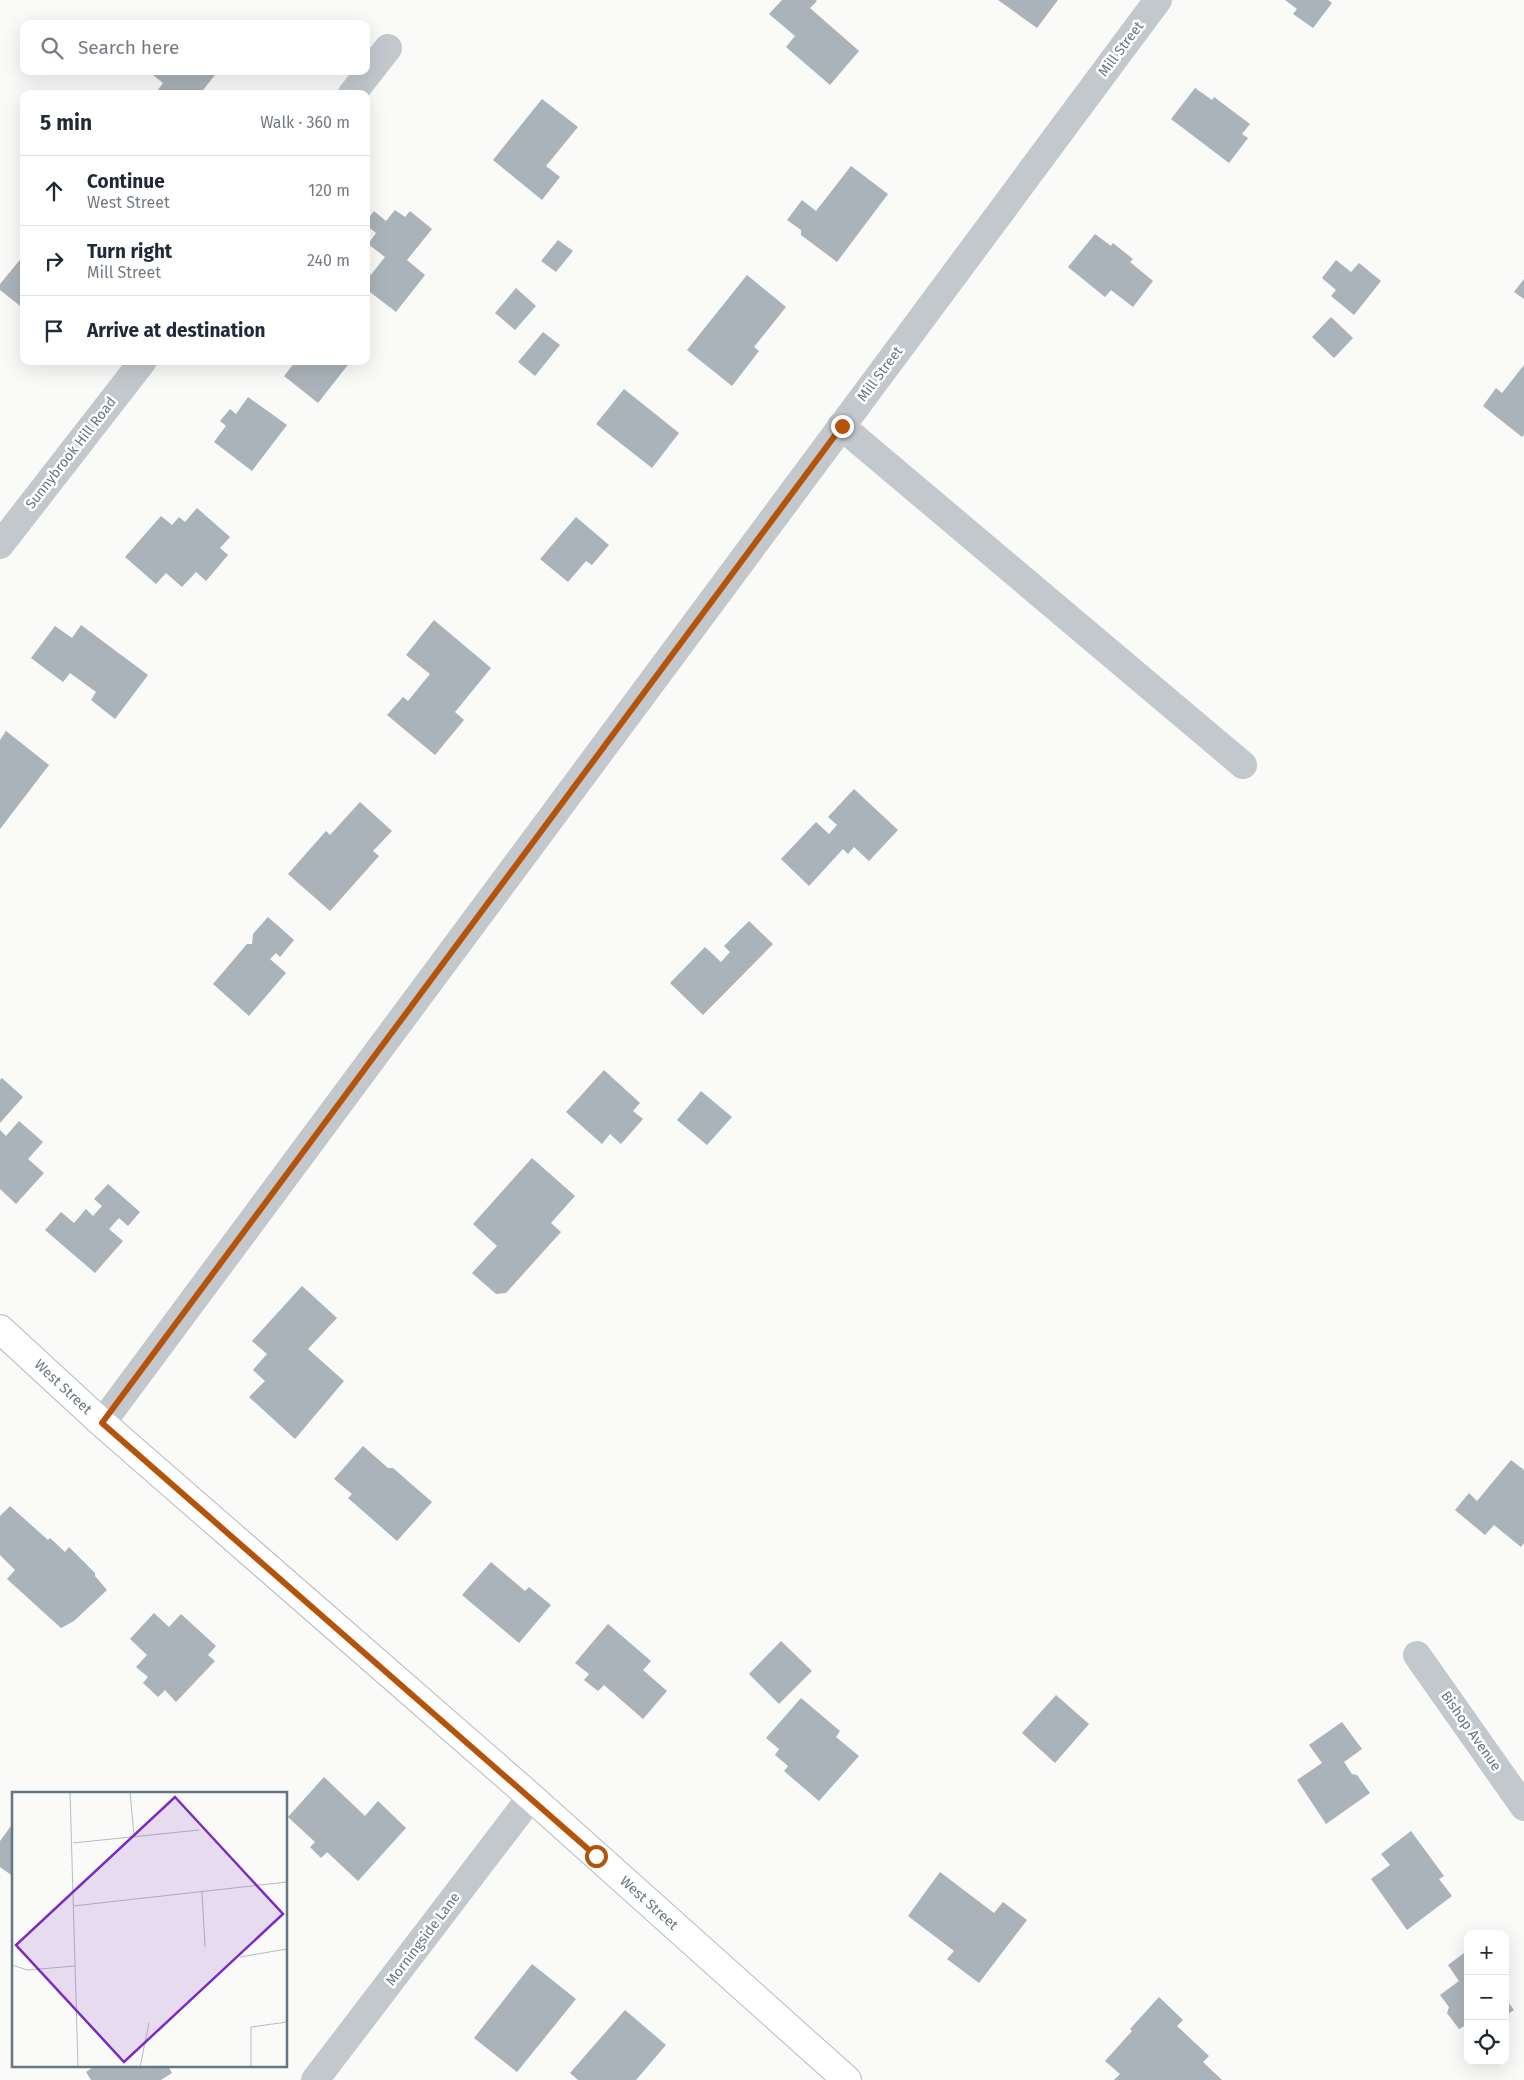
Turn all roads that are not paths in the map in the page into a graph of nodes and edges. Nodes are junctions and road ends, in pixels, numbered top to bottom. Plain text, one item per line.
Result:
1 (1158, 0) edge
2 (388, 48) dead end
3 (370, 71) edge
4 (367, 75) edge
5 (355, 90) edge
6 (140, 365) edge
7 (842, 426) junction
8 (1, 541) edge
9 (1243, 765) dead end
10 (0, 1329) edge
11 (102, 1423) junction
12 (1417, 1656) dead end
13 (531, 1797) junction
14 (1524, 1808) edge
15 (315, 2080) edge
16 (847, 2080) edge

1 - 7 street, Mill Street
2 - 3 street
4 - 5 street
6 - 8 street, Sunnybrook Hill Road
7 - 9 street
7 - 11 street, Mill Street
10 - 11 main road, West Street
11 - 13 main road, West Street
12 - 14 street, Bishop Avenue
13 - 15 street, Morningside Lane
13 - 16 main road, West Street

